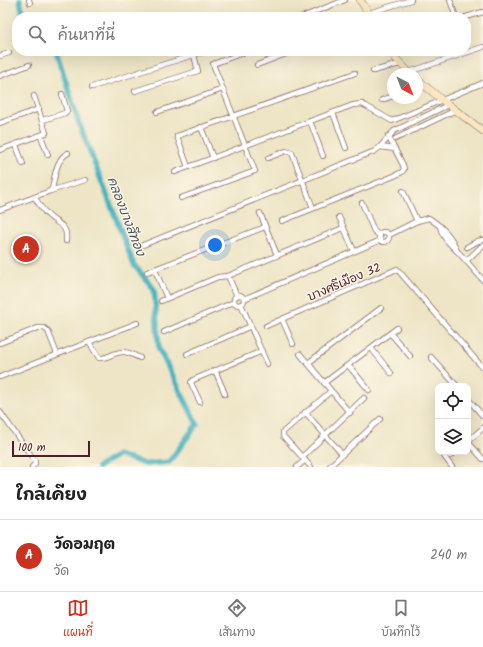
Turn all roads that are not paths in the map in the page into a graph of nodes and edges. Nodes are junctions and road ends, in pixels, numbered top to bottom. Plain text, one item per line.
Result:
1 (345, 0) edge
2 (360, 0) edge
3 (411, 0) edge
4 (450, 0) edge
5 (315, 12) edge
6 (368, 12) edge
7 (378, 12) edge
8 (454, 12) edge
9 (483, 12) edge
10 (471, 16) edge
11 (483, 47) edge
12 (471, 51) edge
13 (9, 53) dead end
14 (0, 56) edge
15 (191, 56) edge
16 (194, 56) edge
17 (235, 56) edge
18 (281, 56) edge
19 (394, 56) edge
20 (458, 56) edge
21 (400, 64) junction
22 (29, 65) dead end
23 (257, 65) dead end
24 (404, 68) edge
25 (423, 68) edge
26 (373, 72) dead end
27 (355, 73) dead end
28 (0, 76) edge
29 (483, 83) edge
30 (92, 87) dead end
31 (423, 88) edge
32 (223, 89) junction
33 (135, 90) dead end
34 (62, 94) dead end
35 (34, 96) dead end
36 (387, 98) edge
37 (382, 100) dead end
38 (442, 100) junction
39 (448, 105) junction
40 (39, 110) junction
41 (456, 110) junction
42 (157, 112) dead end
43 (333, 113) junction
44 (233, 116) junction
45 (43, 120) junction
46 (310, 121) junction
47 (0, 123) edge
48 (201, 127) junction
49 (483, 131) edge
50 (41, 136) junction
51 (388, 136) junction
52 (395, 139) dead end
53 (16, 144) junction
54 (245, 146) junction
55 (380, 147) junction
56 (346, 148) dead end
57 (0, 150) edge
58 (395, 150) junction
59 (68, 153) dead end
60 (48, 155) dead end
61 (323, 156) dead end
62 (213, 158) junction
63 (268, 158) dead end
64 (23, 164) dead end
65 (188, 168) junction
66 (175, 172) dead end
67 (85, 180) dead end
68 (302, 180) junction
69 (50, 191) junction
70 (403, 191) dead end
71 (35, 198) junction
72 (181, 198) dead end
73 (362, 203) dead end
74 (313, 208) junction
75 (0, 210) edge
76 (260, 213) dead end
77 (339, 217) dead end
78 (282, 221) dead end
79 (417, 221) junction
80 (265, 226) junction
81 (343, 228) junction
82 (389, 235) junction
83 (380, 238) junction
84 (483, 240) edge
85 (66, 241) dead end
86 (483, 245) edge
87 (138, 247) dead end
88 (467, 247) dead end
89 (354, 251) junction
90 (277, 255) junction
91 (466, 261) junction
92 (155, 270) junction
93 (147, 272) dead end
94 (228, 276) junction
95 (483, 280) edge
96 (237, 296) junction
97 (167, 298) junction
98 (244, 299) junction
99 (161, 301) dead end
100 (234, 302) junction
101 (241, 304) junction
102 (381, 308) dead end
103 (282, 319) junction
104 (137, 323) dead end
105 (251, 326) junction
106 (266, 326) dead end
107 (397, 328) dead end
108 (164, 332) dead end
109 (391, 334) junction
110 (89, 342) junction
111 (0, 343) edge
112 (293, 344) dead end
113 (371, 348) junction
114 (262, 350) junction
115 (57, 354) junction
116 (187, 354) dead end
117 (300, 354) dead end
118 (410, 356) dead end
119 (431, 357) dead end
120 (140, 358) dead end
121 (308, 363) junction
122 (267, 364) dead end
123 (348, 365) junction
124 (483, 368) edge
125 (215, 370) junction
126 (391, 373) dead end
127 (0, 377) edge
128 (324, 383) junction
129 (454, 383) edge
130 (369, 390) dead end
131 (331, 391) junction
132 (225, 394) dead end
133 (364, 398) dead end
134 (200, 402) dead end
135 (471, 402) edge
136 (0, 412) edge
137 (305, 412) junction
138 (350, 413) junction
139 (483, 416) edge
140 (380, 419) dead end
141 (483, 428) edge
142 (325, 435) junction
143 (471, 438) edge
144 (471, 445) edge
145 (342, 454) junction
146 (443, 455) edge
147 (303, 459) junction
148 (483, 459) edge
149 (32, 467) edge
150 (297, 467) edge
151 (311, 467) edge
152 (329, 467) edge
153 (452, 467) edge

1 - 5 street
2 - 6 street
3 - 7 street
4 - 8 street
9 - 10 street
11 - 12 street
13 - 14 street
15 - 30 street
16 - 33 street
17 - 32 street
18 - 23 street
19 - 21 street
20 - 25 street
21 - 24 street
21 - 26 street
22 - 28 street
27 - 44 street
29 - 38 street
31 - 38 street
32 - 42 street
32 - 44 street
34 - 45 street
35 - 40 street
36 - 37 street
38 - 39 street
38 - 43 street
39 - 41 street
39 - 51 street
40 - 45 street
40 - 47 street
41 - 49 street
41 - 52 street
43 - 46 street
43 - 56 street
44 - 48 street
44 - 54 street
45 - 50 street
46 - 54 street
46 - 61 street
48 - 62 street
48 - 65 street
50 - 53 street
50 - 60 street
51 - 55 street
51 - 58 street
53 - 57 street
53 - 64 street
54 - 62 street
54 - 72 street
55 - 58 street
55 - 68 street
58 - 74 street
59 - 69 street
62 - 65 street
63 - 68 street
65 - 66 street
67 - 69 street
68 - 74 street
68 - 87 street
69 - 71 street
70 - 79 street
71 - 75 street
71 - 85 street
73 - 83 street
74 - 78 street
76 - 80 street
77 - 81 street
79 - 82 street
79 - 91 street
80 - 90 street
80 - 92 street
81 - 89 street
81 - 90 street
82 - 83 street
82 - 83 street
83 - 89 street
84 - 88 street
86 - 91 street
89 - 98 street
90 - 94 street
91 - 95 street
92 - 93 street
92 - 97 street
94 - 96 street
94 - 97 street
96 - 98 street
96 - 100 street
97 - 99 street
98 - 101 street
100 - 101 street
100 - 108 street
101 - 105 street
102 - 121 street
103 - 106 street, บางศรีเมือง 32
103 - 112 street
103 - 124 street, บางศรีเมือง 32
104 - 110 street
105 - 114 street
105 - 116 street
107 - 109 street
109 - 113 street
109 - 118 street
110 - 115 street
110 - 120 street
111 - 115 street
113 - 123 street
113 - 126 street
114 - 122 street
114 - 125 street
115 - 127 street
117 - 121 street
119 - 129 street
121 - 128 street
123 - 128 street
123 - 130 street
125 - 132 street
125 - 134 street
128 - 131 street
131 - 137 street
131 - 138 street
133 - 138 street
135 - 139 street
136 - 149 street
137 - 142 street
137 - 147 street
138 - 142 street
140 - 145 street
141 - 143 street
142 - 145 street
142 - 147 street
144 - 148 street
145 - 152 street
146 - 153 street
147 - 150 street
147 - 151 street

